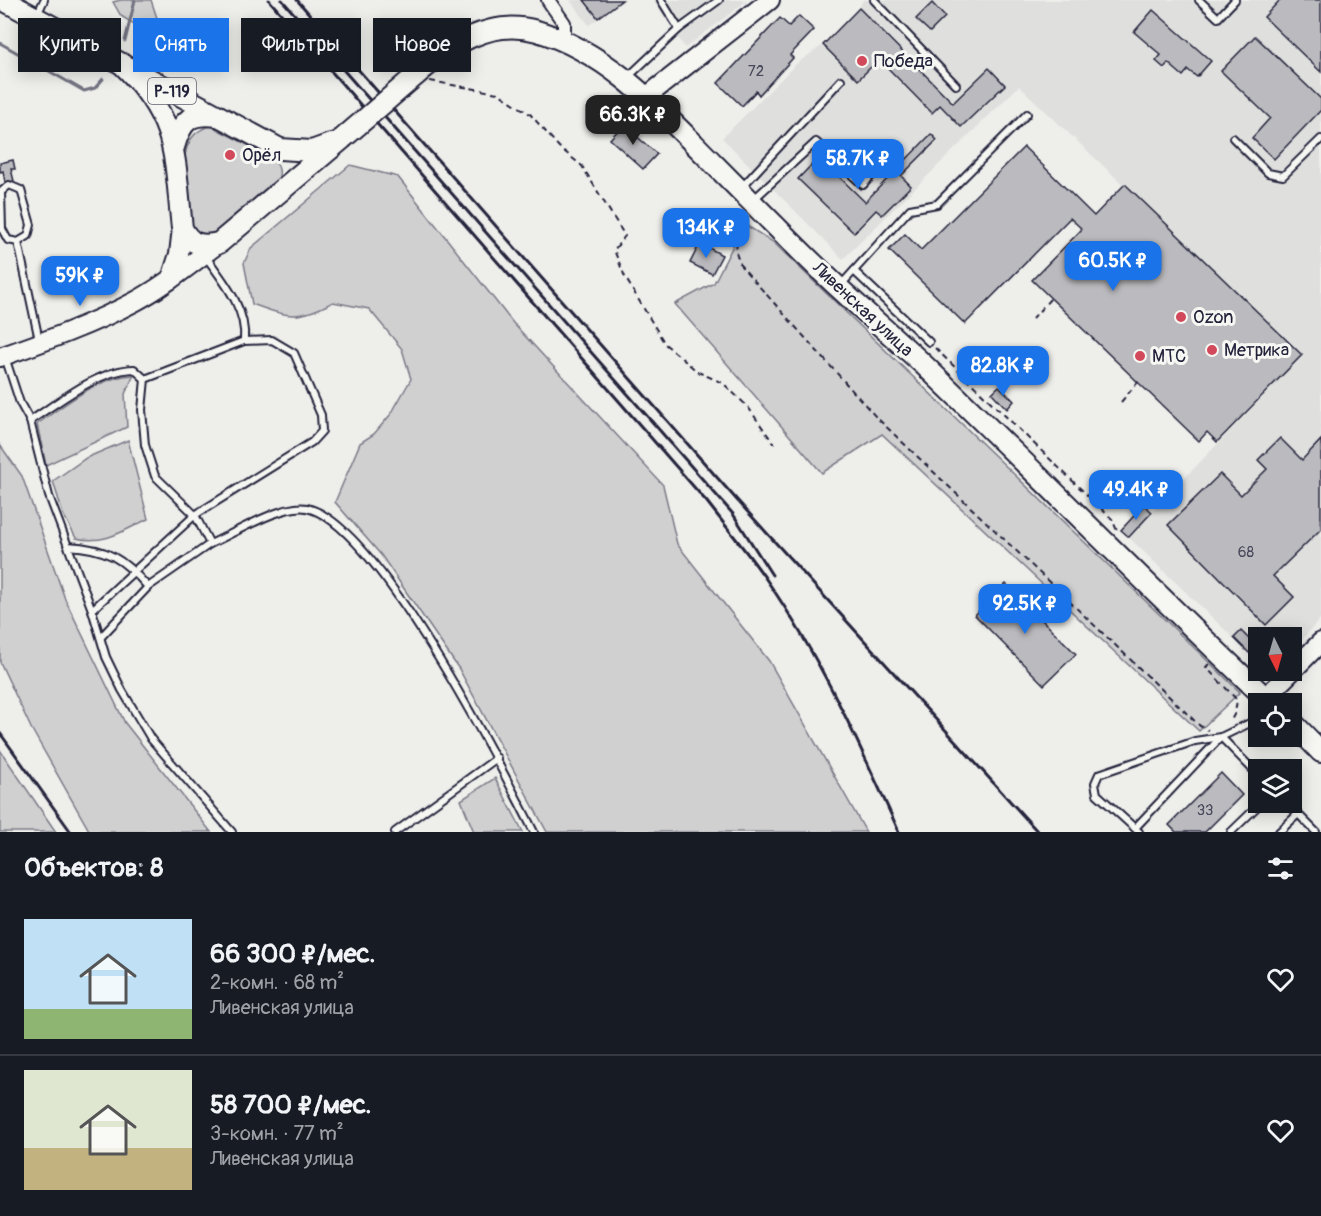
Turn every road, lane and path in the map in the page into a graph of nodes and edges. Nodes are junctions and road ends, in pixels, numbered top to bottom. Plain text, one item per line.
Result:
1 (3, 0) edge
2 (45, 0) edge
3 (548, 0) edge
4 (661, 0) edge
5 (718, 0) edge
6 (770, 0) edge
7 (874, 0) edge
8 (1199, 0) edge
9 (1235, 0) edge
10 (35, 18) joint
11 (679, 29) junction
12 (564, 40) junction
13 (121, 64) edge
14 (124, 66) junction
15 (415, 76) junction
16 (625, 80) junction
17 (841, 80) dead end
18 (956, 85) dead end
19 (645, 97) junction
20 (1027, 114) dead end
21 (220, 116) junction
22 (1233, 138) dead end
23 (342, 139) junction
24 (1321, 140) edge
25 (174, 147) junction
26 (280, 149) junction
27 (878, 170) dead end
28 (290, 182) junction
29 (746, 195) junction
30 (182, 228) junction
31 (18, 242) junction
32 (211, 248) junction
33 (854, 271) junction
34 (171, 279) junction
35 (839, 288) junction
36 (1051, 298) dead end
37 (1032, 319) dead end
38 (244, 341) junction
39 (929, 342) dead end
40 (39, 343) junction
41 (2, 356) edge
42 (145, 379) junction
43 (1138, 382) dead end
44 (1121, 402) dead end
45 (30, 421) junction
46 (774, 444) dead end
47 (195, 515) junction
48 (210, 544) junction
49 (68, 546) junction
50 (134, 571) junction
51 (148, 587) junction
52 (92, 610) junction
53 (101, 637) junction
54 (1321, 642) edge
55 (1220, 653) junction
56 (1262, 693) edge
57 (1275, 693) edge
58 (1248, 724) edge
59 (1200, 726) dead end
60 (1302, 732) edge
61 (1221, 737) junction
62 (1321, 752) edge
63 (497, 758) junction
64 (1248, 765) edge
65 (1251, 813) edge
66 (1298, 814) joint
67 (1137, 830) edge
68 (232, 832) edge
69 (395, 832) edge
70 (534, 832) edge
71 (1231, 832) edge
72 (1280, 832) edge
73 (1316, 832) edge

1 - 10 main road, Р-119
2 - 10 lane
3 - 12 street
4 - 11 lane
5 - 11 lane
6 - 19 main road
7 - 18 lane
8 - 9 lane
11 - 16 lane
12 - 15 main road, Ливенская улица
12 - 16 main road, Ливенская улица
13 - 14 main road, Р-119
14 - 21 main road, Р-119
14 - 25 main road, Р-119
15 - 23 main road, Ливенская улица, bridge
15 - 46 path
16 - 19 main road, Ливенская улица
17 - 29 lane
19 - 29 main road, Ливенская улица
20 - 33 lane
21 - 25 main road, Р-119
21 - 26 main road, Р-119
22 - 24 lane
23 - 26 main road, Р-119
23 - 28 main road, Ливенская улица
25 - 30 main road, Р-119
26 - 28 main road
27 - 29 lane
28 - 32 main road, Ливенская улица
29 - 35 main road, Ливенская улица
29 - 59 path
30 - 32 main road
30 - 34 main road
31 - 31 lane
31 - 40 lane
32 - 34 main road
32 - 38 lane
33 - 35 lane
33 - 39 lane
34 - 40 main road
35 - 55 main road, Ливенская улица
36 - 37 path
38 - 42 lane
38 - 47 lane
40 - 41 main road
41 - 45 lane
42 - 45 lane
42 - 47 lane
43 - 44 path
45 - 49 lane
47 - 48 lane
47 - 50 lane
48 - 51 lane
48 - 63 lane
49 - 50 lane
49 - 52 lane
50 - 51 lane
50 - 52 lane
51 - 53 lane
52 - 53 lane
53 - 68 lane
54 - 57 main road
55 - 56 main road, Ливенская улица
55 - 61 path
58 - 61 lane
60 - 62 main road
61 - 64 lane
61 - 67 lane
61 - 67 lane
63 - 69 lane
63 - 70 lane
65 - 71 lane
66 - 72 lane
66 - 73 lane

